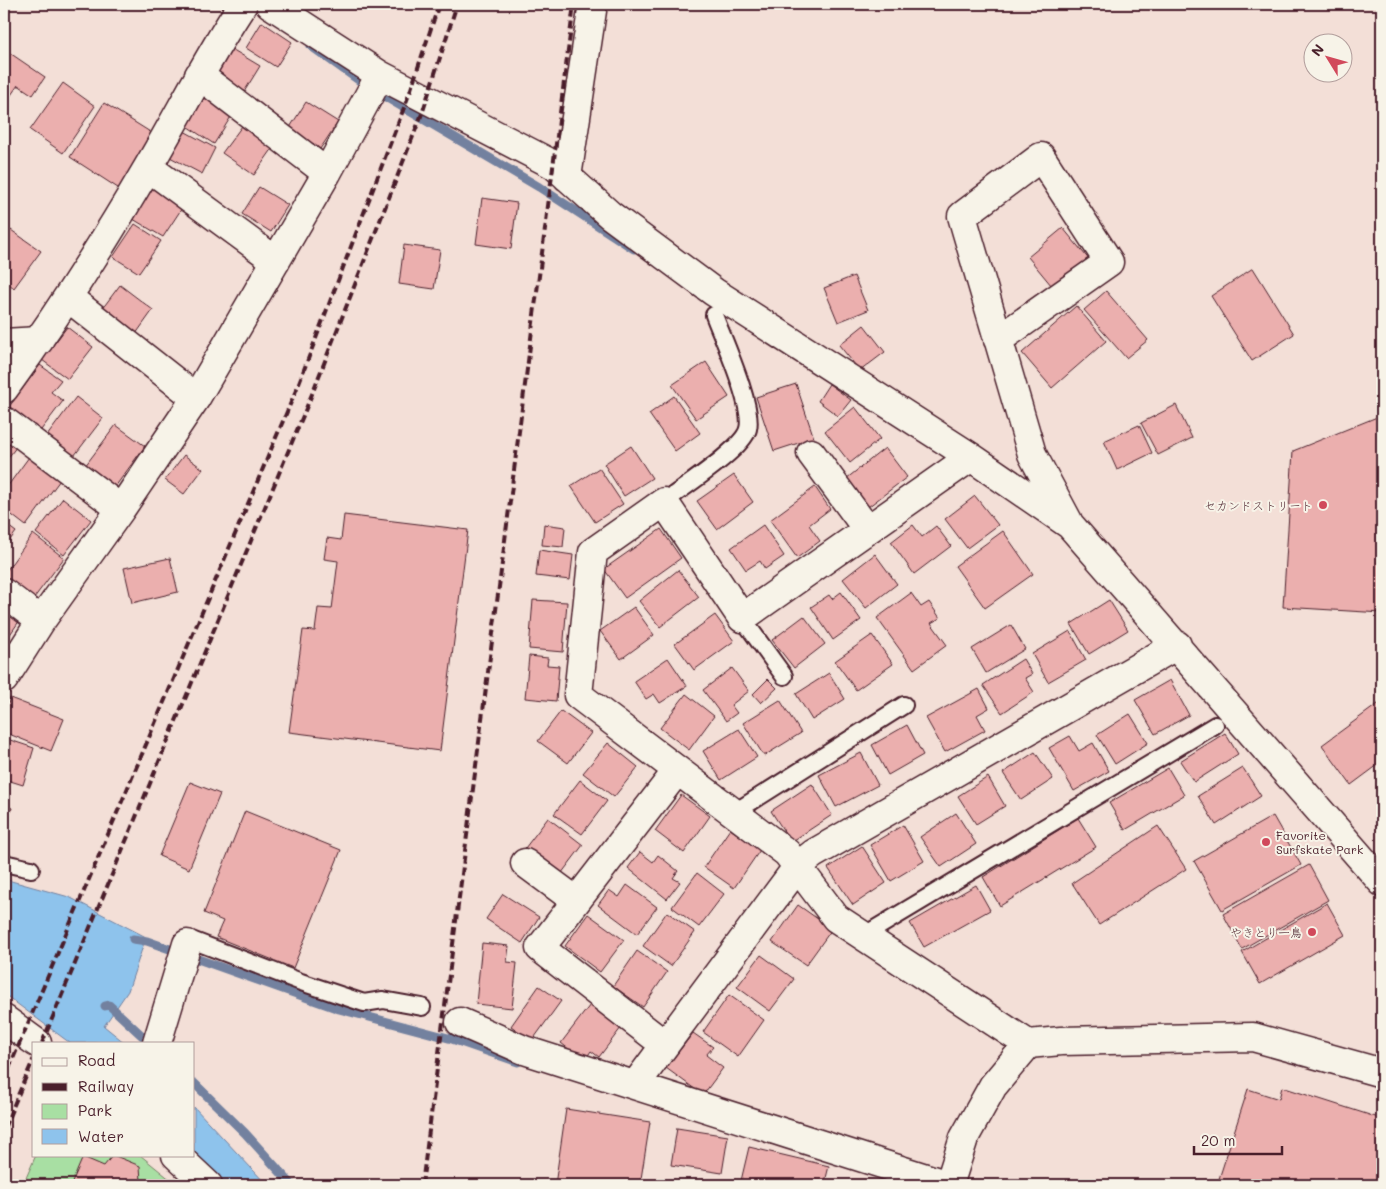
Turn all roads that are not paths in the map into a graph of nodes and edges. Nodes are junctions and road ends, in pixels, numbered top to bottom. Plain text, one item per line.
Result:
1 (243, 4) edge
2 (270, 4) edge
3 (593, 4) edge
4 (199, 75) junction
5 (374, 85) junction
6 (148, 166) junction
7 (327, 173) junction
8 (567, 177) junction
9 (276, 261) junction
10 (69, 298) junction
11 (714, 315) dead end
12 (998, 340) junction
13 (39, 341) junction
14 (4, 343) edge
15 (4, 389) edge
16 (196, 398) junction
17 (4, 421) edge
18 (811, 453) dead end
19 (963, 462) junction
20 (664, 502) junction
21 (121, 509) junction
22 (1070, 525) junction
23 (867, 530) junction
24 (4, 593) edge
25 (742, 618) junction
26 (41, 621) junction
27 (1169, 649) junction
28 (784, 676) dead end
29 (4, 679) edge
30 (904, 705) dead end
31 (1214, 725) dead end
32 (676, 771) junction
33 (734, 812) junction
34 (4, 863) edge
35 (525, 863) dead end
36 (798, 866) junction
37 (31, 869) dead end
38 (1382, 882) edge
39 (575, 900) junction
40 (863, 936) junction
41 (184, 952) joint
42 (422, 1007) dead end
43 (4, 1019) edge
44 (460, 1022) dead end
45 (157, 1041) edge
46 (36, 1042) edge
47 (1028, 1044) junction
48 (665, 1045) junction
49 (1382, 1072) edge
50 (636, 1084) junction
51 (177, 1156) edge
52 (208, 1185) edge
53 (948, 1185) edge

1 - 4 street
2 - 5 street
3 - 8 street
4 - 6 street
4 - 7 street
5 - 7 street
5 - 8 street
6 - 9 street
6 - 10 street
7 - 9 street
8 - 19 street
9 - 16 street
10 - 13 street
10 - 16 street
11 - 20 lane
12 - 12 street
12 - 22 street
13 - 14 street
13 - 15 street
16 - 21 street
17 - 21 street
18 - 23 street
19 - 22 street
19 - 23 street
20 - 25 street
20 - 32 street
21 - 26 street
22 - 27 street
23 - 25 street
24 - 26 street
25 - 28 lane
26 - 29 street
27 - 36 street
27 - 38 street
30 - 33 lane
31 - 40 lane
32 - 33 street
32 - 39 street
33 - 36 street
34 - 37 lane
35 - 39 street
36 - 40 street
36 - 48 street
39 - 48 street
40 - 47 street
41 - 42 lane
41 - 45 street
43 - 46 street
44 - 50 street
47 - 49 street
47 - 53 street
48 - 50 street
50 - 53 street
51 - 52 street

